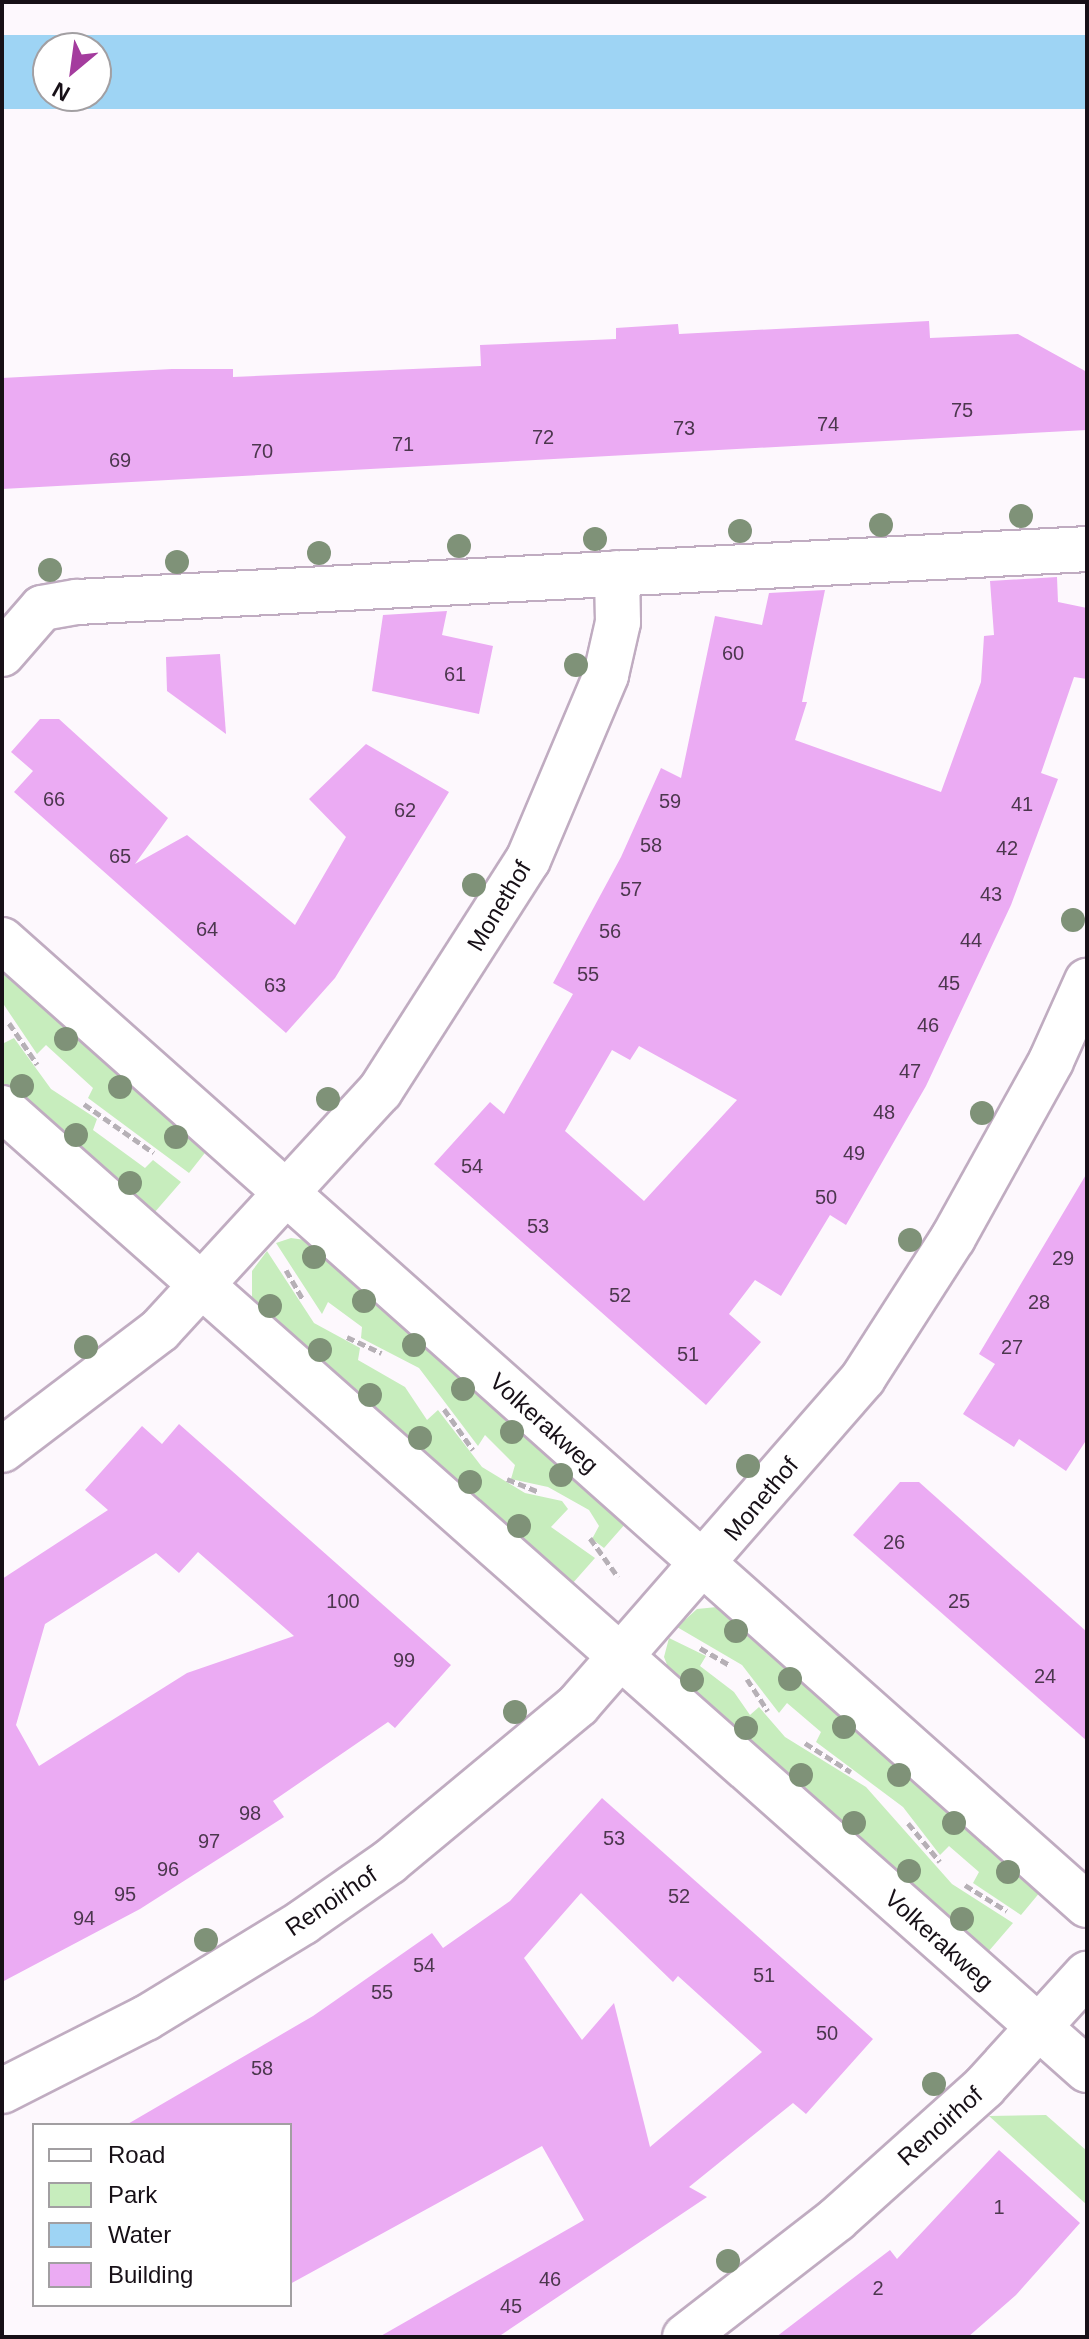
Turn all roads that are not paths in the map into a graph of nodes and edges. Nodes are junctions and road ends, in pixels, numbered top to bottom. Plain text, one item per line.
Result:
1 (1087, 549) edge
2 (617, 573) junction
3 (2, 654) edge
4 (2, 940) edge
5 (1087, 981) edge
6 (2, 1108) edge
7 (288, 1195) junction
8 (203, 1286) junction
9 (2, 1450) edge
10 (704, 1565) junction
11 (656, 1619) joint
12 (621, 1657) junction
13 (1075, 1894) edge
14 (1087, 1974) edge
15 (1038, 2027) junction
16 (1087, 2070) edge
17 (2, 2091) edge
18 (685, 2337) edge

1 - 2 street
2 - 3 street
2 - 7 street, Monethof
4 - 7 street, Volkerakweg
5 - 10 street, Monethof
6 - 8 street, Volkerakweg
7 - 8 street, Monethof
7 - 10 street, Volkerakweg
8 - 9 street
8 - 12 street, Volkerakweg
10 - 11 street, Monethof
10 - 13 street, Volkerakweg
11 - 12 street, Renoirhof
12 - 15 street, Volkerakweg
12 - 17 street, Renoirhof
14 - 15 street, Renoirhof
15 - 16 street, Volkerakweg
15 - 18 street, Renoirhof

